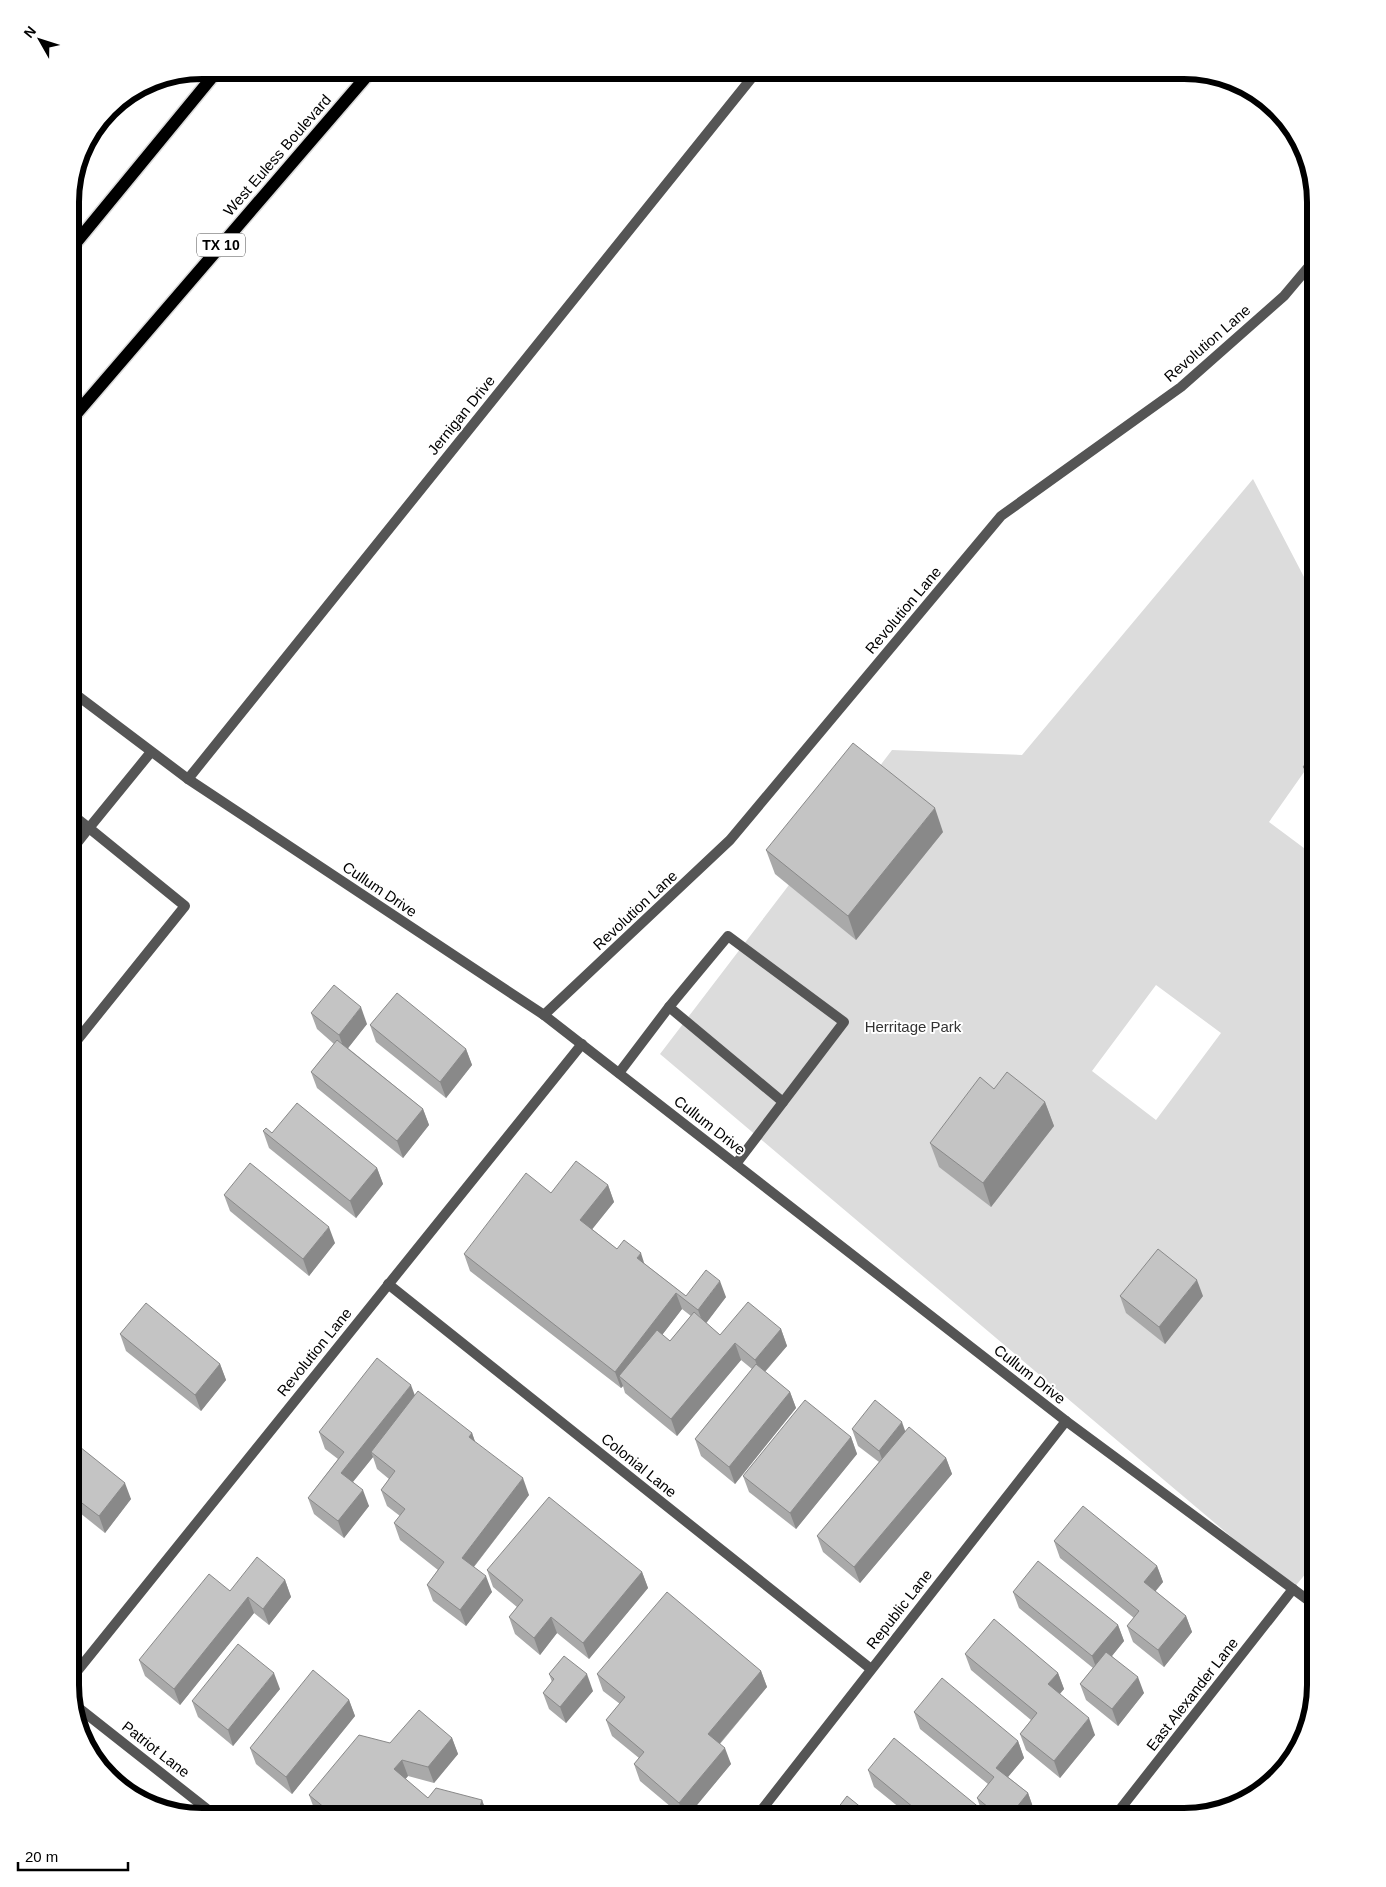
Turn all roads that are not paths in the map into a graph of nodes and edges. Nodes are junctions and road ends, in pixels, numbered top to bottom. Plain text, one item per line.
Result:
1 (211, 79) edge
2 (364, 79) edge
3 (751, 79) edge
4 (79, 239) edge
5 (1307, 269) edge
6 (79, 411) edge
7 (79, 697) edge
8 (151, 752) junction
9 (188, 779) junction
10 (79, 820) edge
11 (89, 828) junction
12 (79, 841) edge
13 (669, 1007) junction
14 (544, 1015) junction
15 (79, 1037) edge
16 (582, 1044) junction
17 (619, 1073) junction
18 (783, 1102) junction
19 (736, 1164) junction
20 (388, 1284) junction
21 (1066, 1421) junction
22 (1294, 1589) junction
23 (1307, 1599) edge
24 (79, 1669) edge
25 (871, 1669) junction
26 (82, 1710) edge
27 (206, 1808) edge
28 (763, 1808) edge
29 (1121, 1808) edge

1 - 4 main road
2 - 6 main road, West Euless Boulevard / TX 10
3 - 9 street, Jernigan Drive
5 - 14 street, Revolution Lane
7 - 8 street, Cullum Drive
8 - 9 street, Cullum Drive
8 - 11 street
9 - 14 street, Cullum Drive
10 - 11 street
11 - 12 street
11 - 15 street
13 - 17 street
13 - 18 street
13 - 18 street
14 - 16 street, Cullum Drive
16 - 17 street, Cullum Drive
16 - 20 street, Revolution Lane
17 - 19 street, Cullum Drive
18 - 19 street
19 - 21 street, Cullum Drive
20 - 24 street, Revolution Lane
20 - 25 street, Colonial Lane
21 - 22 street, Cullum Drive
21 - 25 street, Republic Lane
22 - 23 street, Cullum Drive
22 - 29 street, East Alexander Lane
25 - 28 street, Republic Lane
26 - 27 street, Patriot Lane

